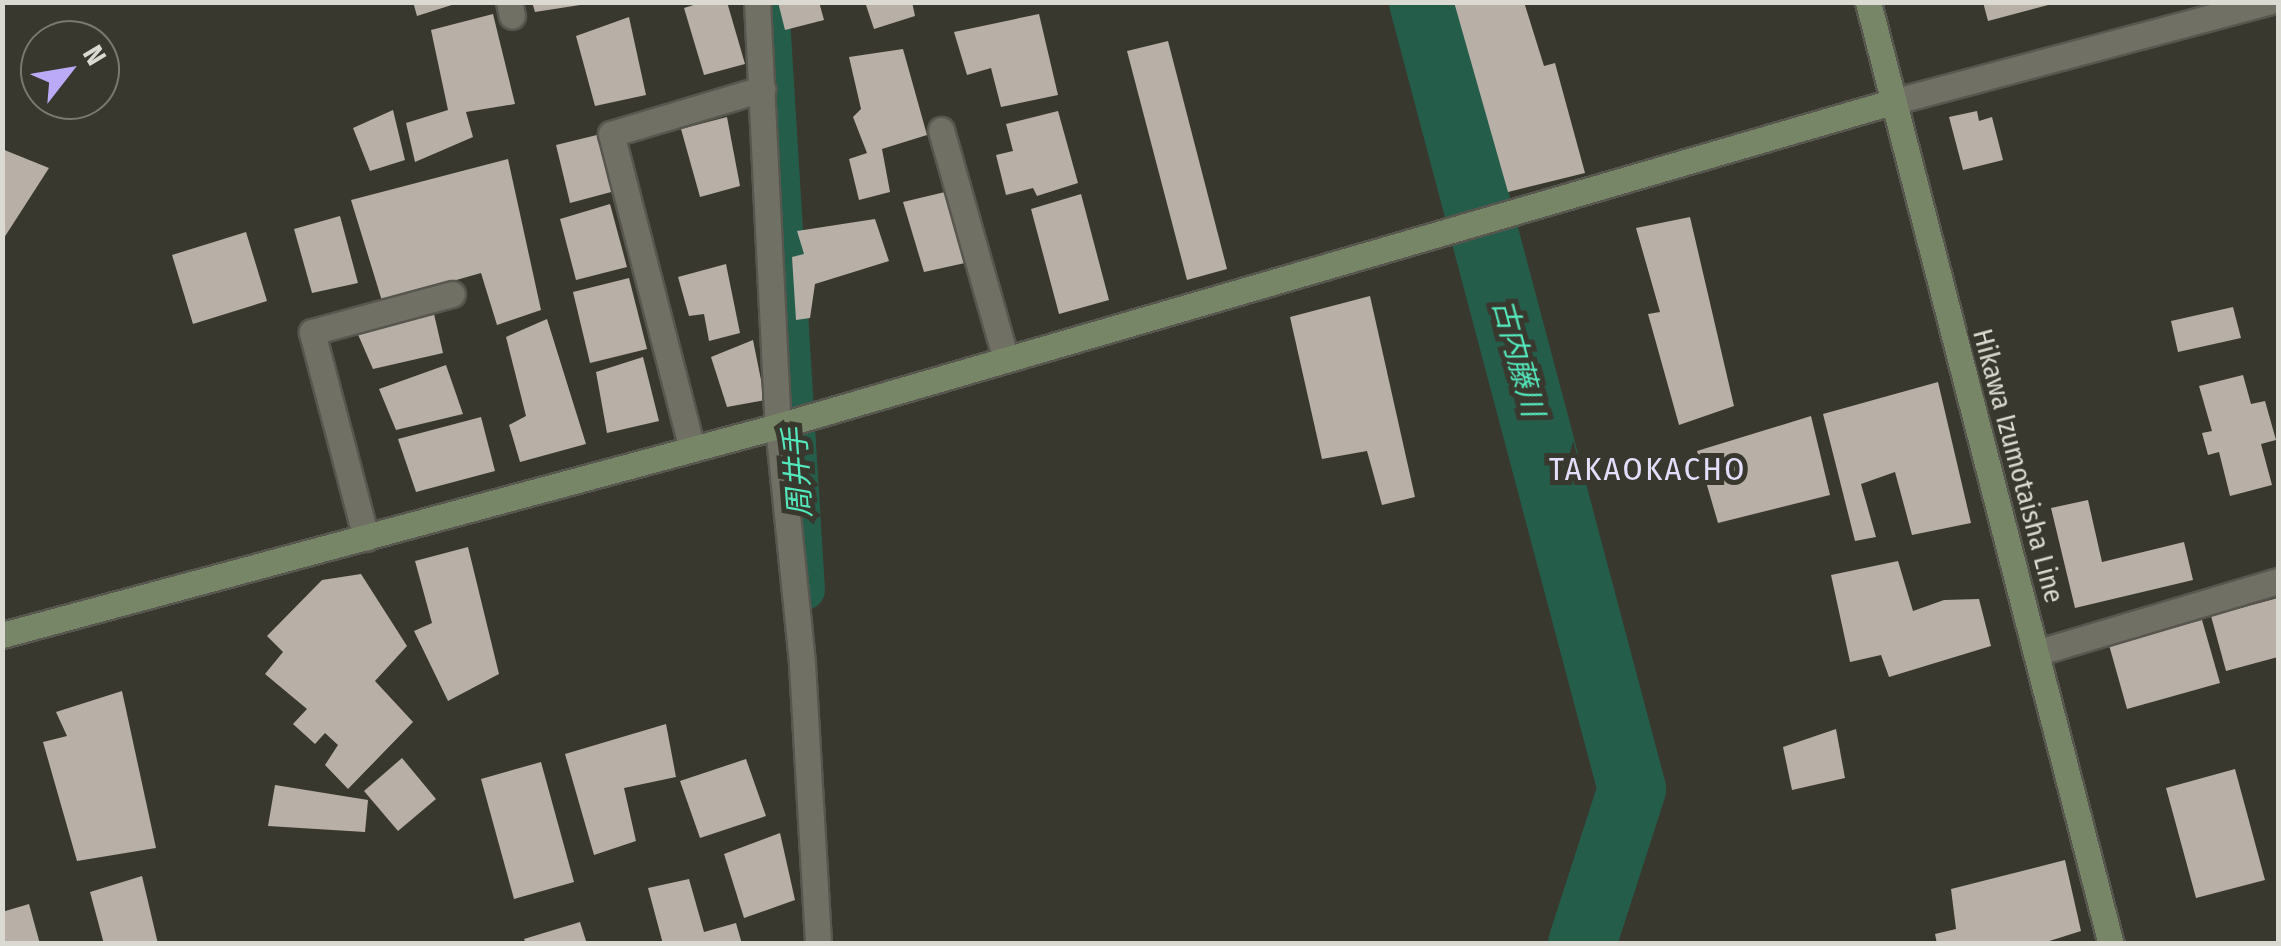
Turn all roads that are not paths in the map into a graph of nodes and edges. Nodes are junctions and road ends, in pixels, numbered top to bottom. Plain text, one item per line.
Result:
1 (757, 2) edge
2 (1868, 2) edge
3 (2269, 2) edge
4 (762, 89) junction
5 (1892, 102) junction
6 (941, 130) dead end
7 (452, 294) dead end
8 (1006, 359) junction
9 (778, 426) junction
10 (692, 450) junction
11 (366, 538) junction
12 (2278, 582) edge
13 (2, 635) edge
14 (2036, 653) junction
15 (818, 944) edge
16 (2112, 944) edge

1 - 4 street
2 - 5 street, Hikawa Izumotaisha Line
3 - 5 street
4 - 9 street
4 - 10 street
5 - 8 street
5 - 14 street, Hikawa Izumotaisha Line
6 - 8 street
7 - 11 street
8 - 9 street
9 - 10 street
9 - 15 street
10 - 11 street
11 - 13 street
12 - 14 street
14 - 16 street, Hikawa Izumotaisha Line

